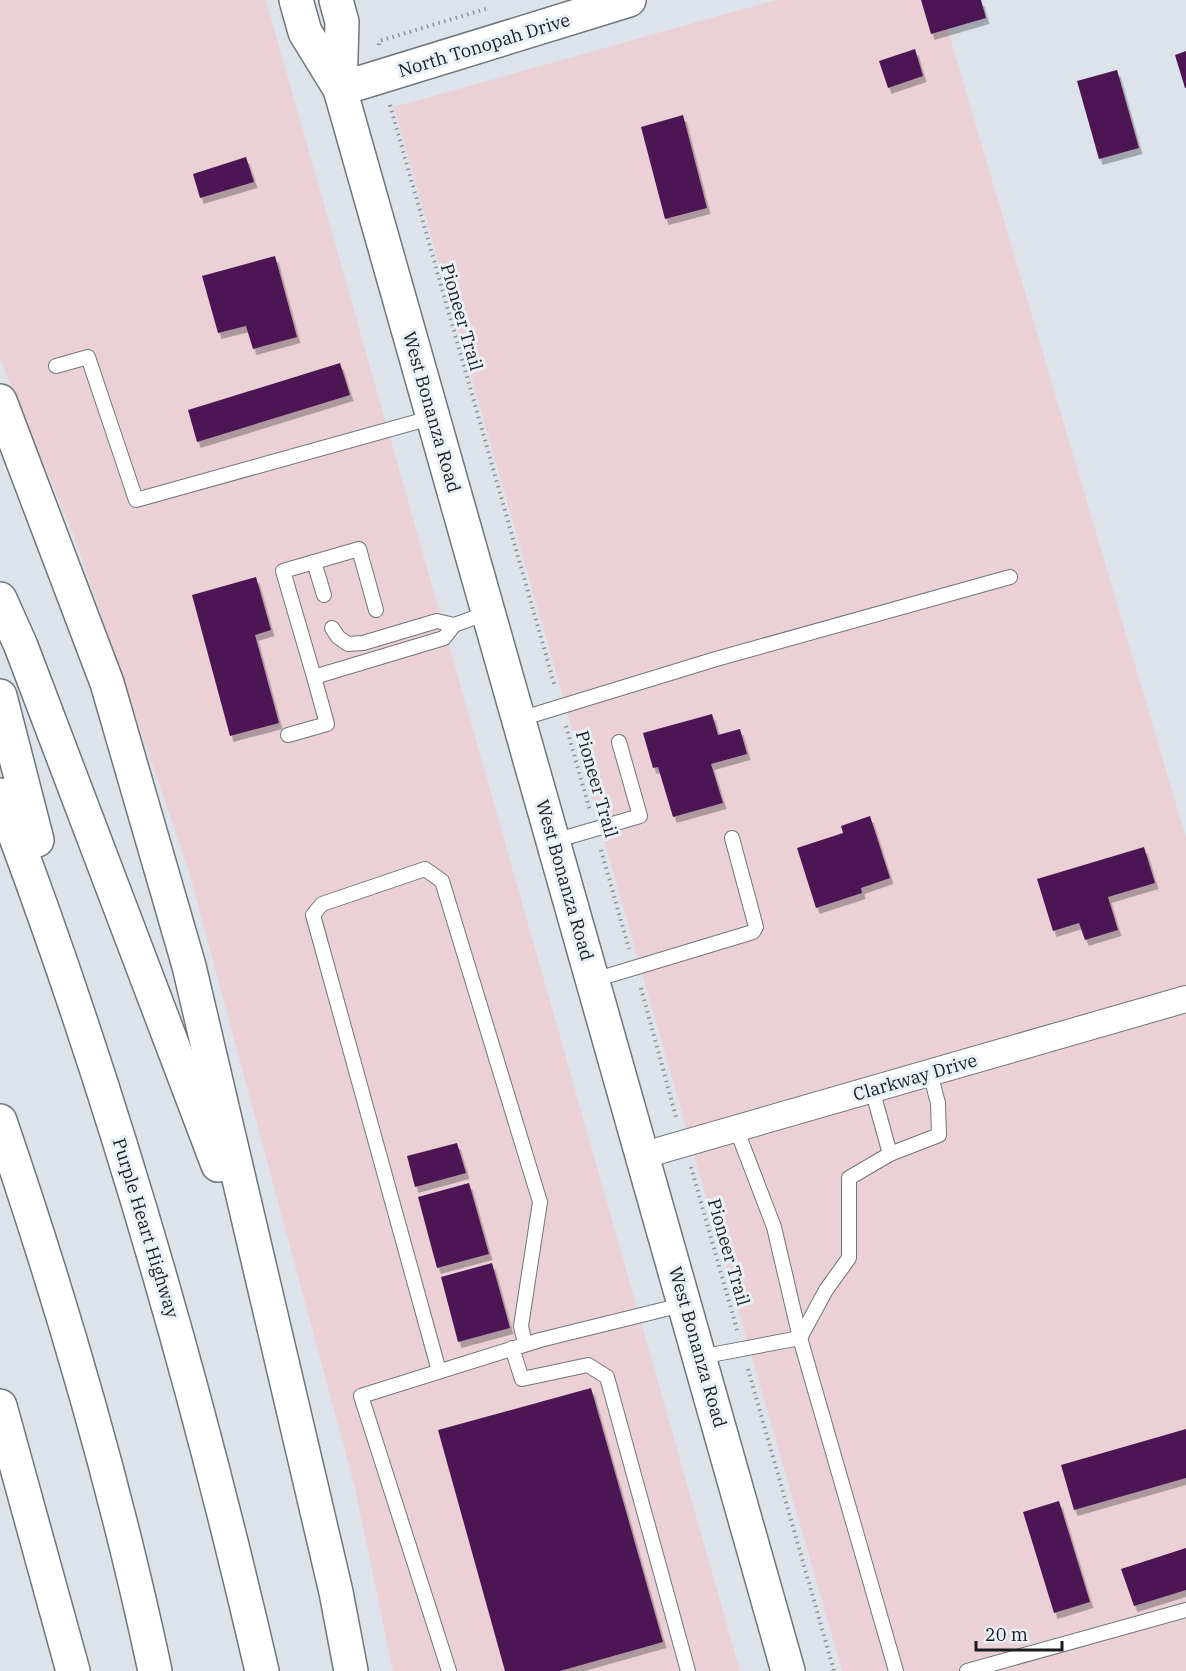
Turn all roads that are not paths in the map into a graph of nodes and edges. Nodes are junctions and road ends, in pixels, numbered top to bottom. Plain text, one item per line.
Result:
1 (296, 0) edge
2 (336, 0) edge
3 (629, 0) edge
4 (340, 89) junction
5 (56, 366) dead end
6 (0, 401) edge
7 (434, 417) junction
8 (314, 562) junction
9 (1010, 577) dead end
10 (324, 595) dead end
11 (0, 599) edge
12 (376, 610) dead end
13 (490, 612) junction
14 (454, 625) junction
15 (332, 628) dead end
16 (314, 677) junction
17 (0, 696) edge
18 (520, 719) junction
19 (288, 735) dead end
20 (619, 742) dead end
21 (0, 795) edge
22 (732, 838) dead end
23 (554, 841) junction
24 (594, 980) junction
25 (1186, 999) edge
26 (86, 1037) junction
27 (930, 1073) junction
28 (872, 1089) junction
29 (0, 1121) edge
30 (736, 1128) junction
31 (644, 1155) junction
32 (890, 1155) junction
33 (266, 1290) junction
34 (686, 1304) junction
35 (800, 1338) junction
36 (519, 1346) junction
37 (700, 1357) junction
38 (439, 1371) junction
39 (0, 1406) edge
40 (1186, 1610) edge
41 (73, 1671) edge
42 (155, 1671) edge
43 (262, 1671) edge
44 (351, 1671) edge
45 (449, 1671) edge
46 (688, 1671) edge
47 (788, 1671) edge
48 (896, 1671) edge
49 (967, 1671) edge

1 - 4 main road, West Bonanza Road
2 - 4 main road, West Bonanza Road
3 - 4 main road, North Tonopah Drive
4 - 7 main road, West Bonanza Road
5 - 7 lane
6 - 33 main road
7 - 13 main road, West Bonanza Road
8 - 10 lane
8 - 12 lane
8 - 16 lane
9 - 18 lane
11 - 33 main road
13 - 14 lane
13 - 18 main road, West Bonanza Road
14 - 15 lane
14 - 16 lane
16 - 19 lane
17 - 26 main road
18 - 23 main road, West Bonanza Road
20 - 23 lane
21 - 26 main road, Purple Heart Highway
22 - 24 lane
23 - 24 main road, West Bonanza Road
24 - 31 main road, West Bonanza Road
25 - 27 street, Clarkway Drive
26 - 43 main road, Purple Heart Highway
27 - 28 street, Clarkway Drive
27 - 32 lane
28 - 30 street, Clarkway Drive
28 - 32 lane
29 - 42 main road
30 - 31 street, Clarkway Drive
30 - 35 lane
31 - 34 main road, West Bonanza Road
32 - 35 lane
33 - 44 main road
34 - 36 lane
34 - 37 main road, West Bonanza Road
35 - 37 lane
35 - 48 lane
36 - 38 lane
36 - 38 lane
36 - 46 lane
37 - 47 main road, West Bonanza Road
38 - 45 lane
39 - 41 main road
40 - 49 lane

